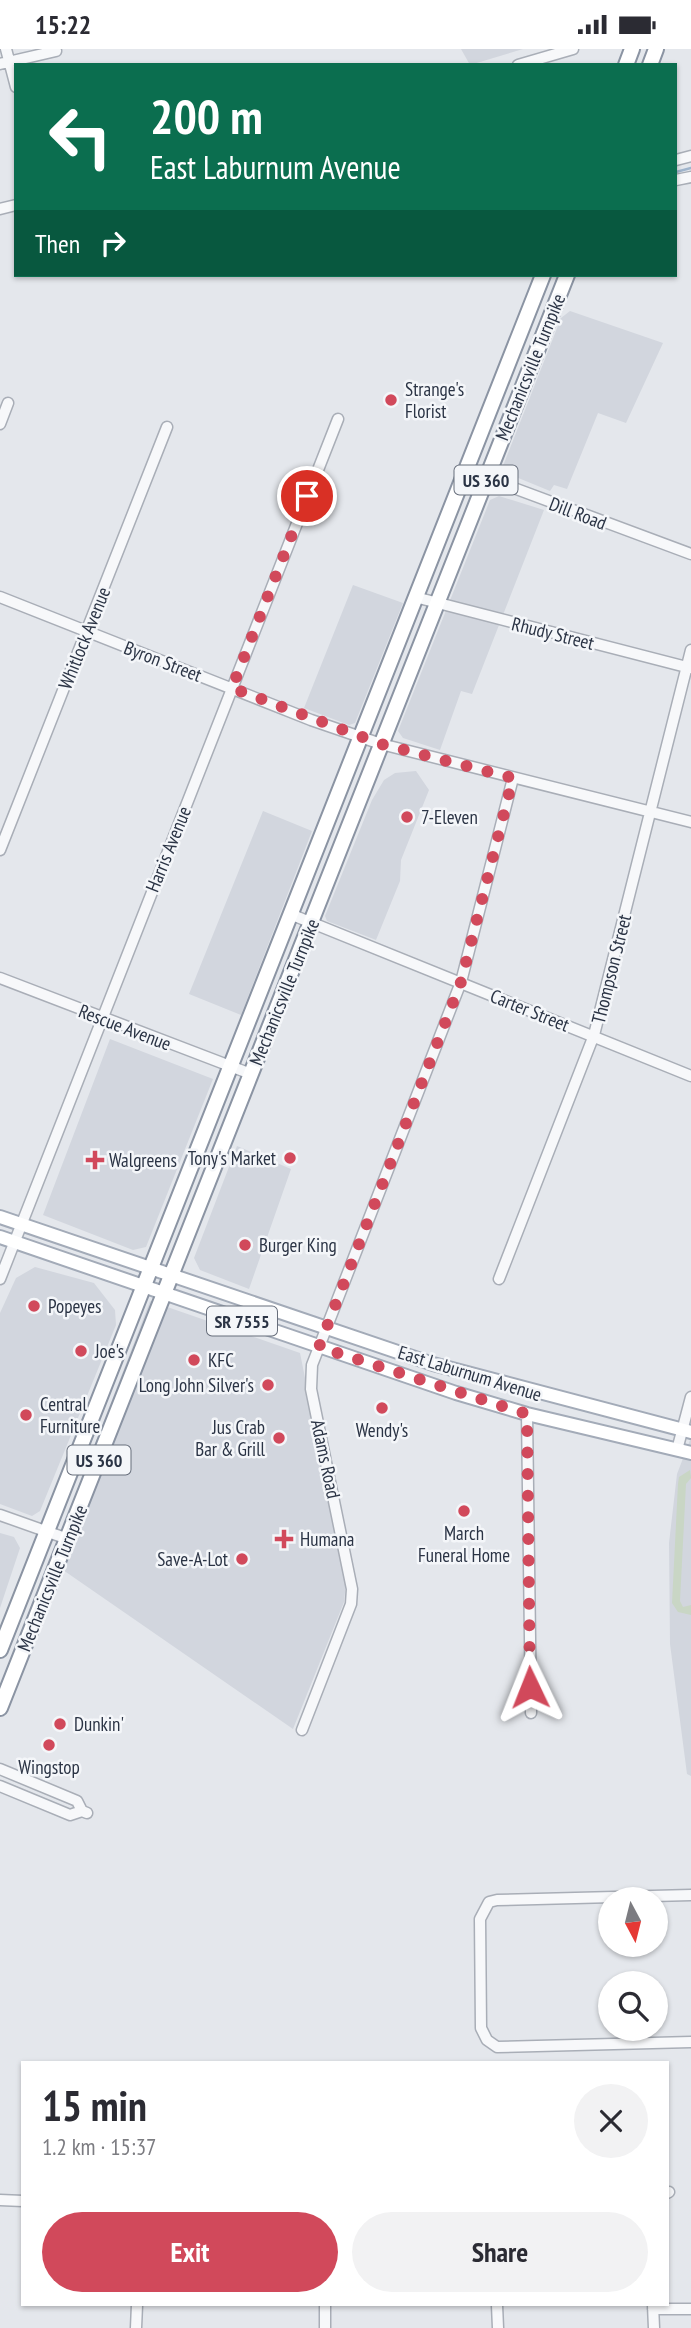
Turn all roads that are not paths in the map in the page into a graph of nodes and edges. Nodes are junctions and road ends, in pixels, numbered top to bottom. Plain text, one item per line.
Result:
1 (6, 49) edge
2 (573, 49) edge
3 (56, 51) dead end
4 (5, 63) edge
5 (525, 63) edge
6 (14, 83) edge
7 (542, 277) edge
8 (566, 277) edge
9 (8, 403) dead end
10 (338, 419) dead end
11 (0, 424) edge
12 (167, 427) dead end
13 (467, 467) junction
14 (486, 478) junction
15 (691, 554) edge
16 (0, 597) edge
17 (415, 597) junction
18 (437, 604) junction
19 (86, 631) junction
20 (691, 650) edge
21 (689, 667) edge
22 (232, 688) junction
23 (360, 737) junction
24 (381, 744) junction
25 (513, 778) junction
26 (649, 811) junction
27 (691, 822) edge
28 (0, 850) edge
29 (290, 914) junction
30 (311, 923) junction
31 (0, 978) edge
32 (461, 982) junction
33 (101, 1018) junction
34 (594, 1035) junction
35 (230, 1067) junction
36 (251, 1074) junction
37 (691, 1076) edge
38 (0, 1217) edge
39 (20, 1224) junction
40 (0, 1237) edge
41 (13, 1242) junction
42 (151, 1269) junction
43 (172, 1276) junction
44 (0, 1279) edge
45 (499, 1279) dead end
46 (144, 1287) junction
47 (164, 1294) junction
48 (327, 1328) junction
49 (319, 1347) junction
50 (691, 1397) edge
51 (527, 1414) junction
52 (687, 1431) edge
53 (677, 1450) junction
54 (691, 1453) edge
55 (0, 1515) edge
56 (48, 1532) junction
57 (68, 1539) junction
58 (0, 1650) edge
59 (0, 1708) edge
60 (531, 1713) dead end
61 (302, 1730) dead end
62 (0, 1769) edge
63 (0, 1786) edge
64 (691, 1895) edge
65 (691, 2042) edge
66 (0, 2200) edge
67 (21, 2201) edge
68 (137, 2306) edge
69 (325, 2306) edge
70 (497, 2306) edge
71 (653, 2307) edge
72 (691, 2308) edge
73 (136, 2328) edge
74 (325, 2328) edge
75 (498, 2328) edge
76 (654, 2328) edge

1 - 4 street
2 - 5 street
3 - 4 street
4 - 6 street
7 - 13 highway, Mechanicsville Turnpike / US 360
8 - 14 highway, Mechanicsville Turnpike / US 360
9 - 11 street
10 - 22 street, Harris Avenue
12 - 19 street, Whitlock Avenue
13 - 14 street, Dill Road
13 - 17 highway, Mechanicsville Turnpike / US 360
14 - 15 street, Dill Road
14 - 18 highway, Mechanicsville Turnpike / US 360
16 - 19 street, Byron Street
17 - 18 street, Rhudy Street
17 - 23 highway, Mechanicsville Turnpike / US 360
18 - 21 street, Rhudy Street
18 - 24 highway, Mechanicsville Turnpike / US 360
19 - 22 street, Byron Street
19 - 28 street, Whitlock Avenue
20 - 21 street, Thompson Street
21 - 26 street, Thompson Street
22 - 23 street, Byron Street
22 - 33 street, Harris Avenue
23 - 24 street, Byron Street
23 - 29 highway, Mechanicsville Turnpike / US 360
24 - 25 street, Byron Street
24 - 30 highway, Mechanicsville Turnpike / US 360
25 - 26 street, Byron Street
25 - 32 street, Adams Road
26 - 27 street, Byron Street
26 - 34 street, Thompson Street
29 - 30 street, Carter Street
29 - 35 highway, Mechanicsville Turnpike / US 360
30 - 32 street, Carter Street
30 - 36 highway, Mechanicsville Turnpike / US 360
31 - 33 street, Rescue Avenue
32 - 34 street, Carter Street
32 - 48 street, Adams Road
33 - 35 street, Rescue Avenue
33 - 39 street, Harris Avenue
34 - 37 street, Carter Street
34 - 45 street, Thompson Street
35 - 36 street, Rescue Avenue
35 - 42 highway, Mechanicsville Turnpike / US 360
36 - 43 highway, Mechanicsville Turnpike / US 360
38 - 39 main road
39 - 41 street, Harris Avenue
39 - 42 main road
40 - 41 main road
41 - 44 street, Harris Avenue
41 - 46 main road
42 - 43 main road, East Laburnum Avenue
42 - 46 highway, Mechanicsville Turnpike / US 360
43 - 47 highway, Mechanicsville Turnpike / US 360
43 - 48 main road, East Laburnum Avenue / SR 7555
46 - 47 main road, East Laburnum Avenue
46 - 56 highway, Mechanicsville Turnpike / US 360
47 - 49 main road, East Laburnum Avenue / SR 7555
47 - 57 highway, Mechanicsville Turnpike / US 360
48 - 49 street, Adams Road
48 - 52 main road, East Laburnum Avenue / SR 7555
49 - 51 main road, East Laburnum Avenue / SR 7555
49 - 61 street, Adams Road
50 - 52 street
51 - 53 main road, East Laburnum Avenue / SR 7555
51 - 60 street
52 - 53 street
53 - 54 main road, East Laburnum Avenue / SR 7555
55 - 56 street
56 - 57 street
56 - 58 highway, Mechanicsville Turnpike / US 360
57 - 59 highway, Mechanicsville Turnpike / US 360
62 - 63 street
64 - 65 street
66 - 67 street
68 - 73 street
69 - 74 street
70 - 75 street
71 - 72 street
71 - 76 street

